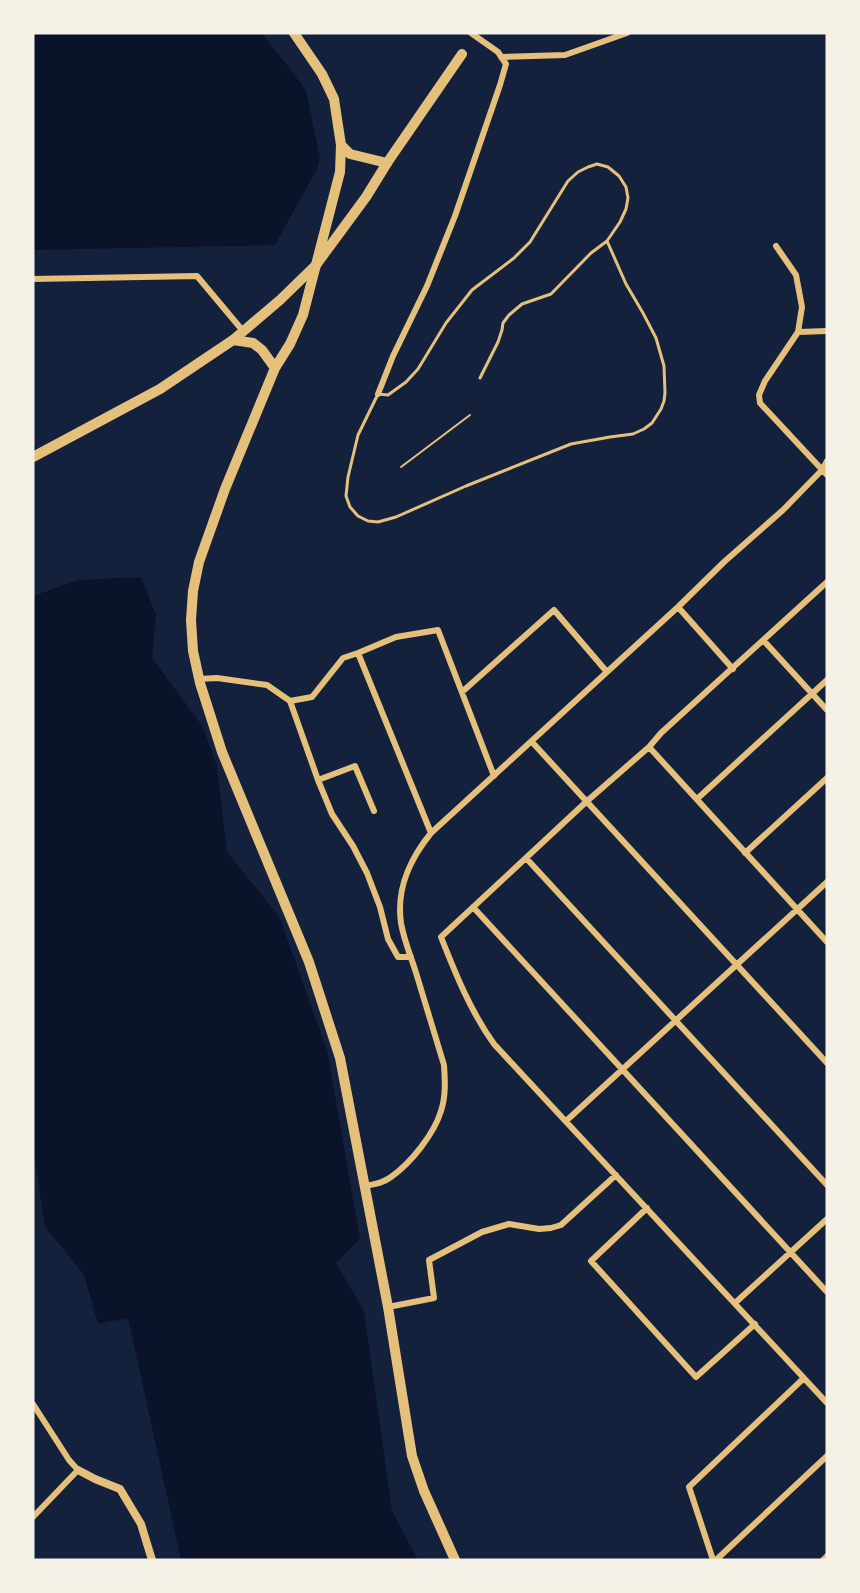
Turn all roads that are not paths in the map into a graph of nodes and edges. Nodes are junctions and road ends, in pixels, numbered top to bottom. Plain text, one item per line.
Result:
1 (294, 33) edge
2 (471, 33) edge
3 (627, 33) edge
4 (462, 54) dead end
5 (501, 57) junction
6 (341, 145) junction
7 (387, 163) junction
8 (607, 241) junction
9 (776, 246) dead end
10 (316, 265) junction
11 (33, 279) edge
12 (243, 331) junction
13 (827, 331) edge
14 (798, 332) junction
15 (232, 340) junction
16 (275, 368) junction
17 (480, 378) dead end
18 (378, 394) junction
19 (33, 457) edge
20 (827, 461) edge
21 (824, 473) edge
22 (827, 582) edge
23 (678, 606) junction
24 (764, 640) junction
25 (358, 653) junction
26 (733, 669) junction
27 (607, 672) junction
28 (199, 679) junction
29 (827, 681) edge
30 (462, 692) junction
31 (812, 694) junction
32 (290, 701) junction
33 (827, 710) edge
34 (532, 742) junction
35 (649, 747) junction
36 (494, 776) junction
37 (827, 778) edge
38 (318, 780) junction
39 (697, 800) junction
40 (586, 802) junction
41 (374, 812) dead end
42 (431, 833) junction
43 (746, 853) junction
44 (526, 858) junction
45 (827, 882) edge
46 (473, 907) junction
47 (797, 909) junction
48 (827, 942) edge
49 (411, 957) junction
50 (737, 964) junction
51 (676, 1020) junction
52 (827, 1063) edge
53 (622, 1069) junction
54 (566, 1121) junction
55 (616, 1175) junction
56 (827, 1185) edge
57 (365, 1186) junction
58 (647, 1208) junction
59 (827, 1219) edge
60 (790, 1252) junction
61 (827, 1292) edge
62 (735, 1303) junction
63 (388, 1307) junction
64 (755, 1324) junction
65 (804, 1378) junction
66 (827, 1403) edge
67 (33, 1404) edge
68 (35, 1412) edge
69 (827, 1456) edge
70 (78, 1470) junction
71 (33, 1517) edge
72 (827, 1556) edge
73 (152, 1560) edge
74 (455, 1560) edge
75 (715, 1560) edge
76 (823, 1560) edge

1 - 6 main road
2 - 5 street
3 - 5 street
4 - 7 main road
5 - 18 street
6 - 7 main road
6 - 10 main road
7 - 10 main road
8 - 17 lane
8 - 18 lane
8 - 18 lane
9 - 14 street
10 - 12 main road
10 - 16 main road
11 - 12 street
12 - 15 main road
13 - 14 street
14 - 21 street
15 - 16 main road
15 - 19 main road
16 - 28 main road
20 - 21 street
21 - 23 street
22 - 24 street
23 - 26 street
23 - 27 street
24 - 26 street
24 - 31 street
25 - 30 street
25 - 32 street
25 - 42 street
26 - 35 street
27 - 30 street
27 - 34 street
28 - 32 street
28 - 57 main road
29 - 31 street
30 - 36 street
31 - 33 street
31 - 39 street
32 - 38 street
34 - 36 street
34 - 40 street
35 - 39 street
35 - 40 street
36 - 42 street
37 - 43 street
38 - 41 street
38 - 49 street
39 - 43 street
40 - 44 street
40 - 50 street
42 - 49 street
43 - 47 street
44 - 46 street
44 - 51 street
45 - 47 street
46 - 53 street
46 - 54 street
47 - 48 street
47 - 50 street
49 - 57 street
50 - 51 street
50 - 52 street
51 - 53 street
51 - 56 street
53 - 54 street
53 - 60 street
54 - 55 street
55 - 58 street
55 - 63 street
57 - 63 main road
58 - 62 street
58 - 64 street
59 - 60 street
60 - 61 street
60 - 62 street
62 - 64 street
63 - 74 main road
64 - 65 street
65 - 66 street
65 - 75 street
67 - 68 street
68 - 70 street
69 - 75 street
70 - 71 street
70 - 73 street
72 - 76 street

